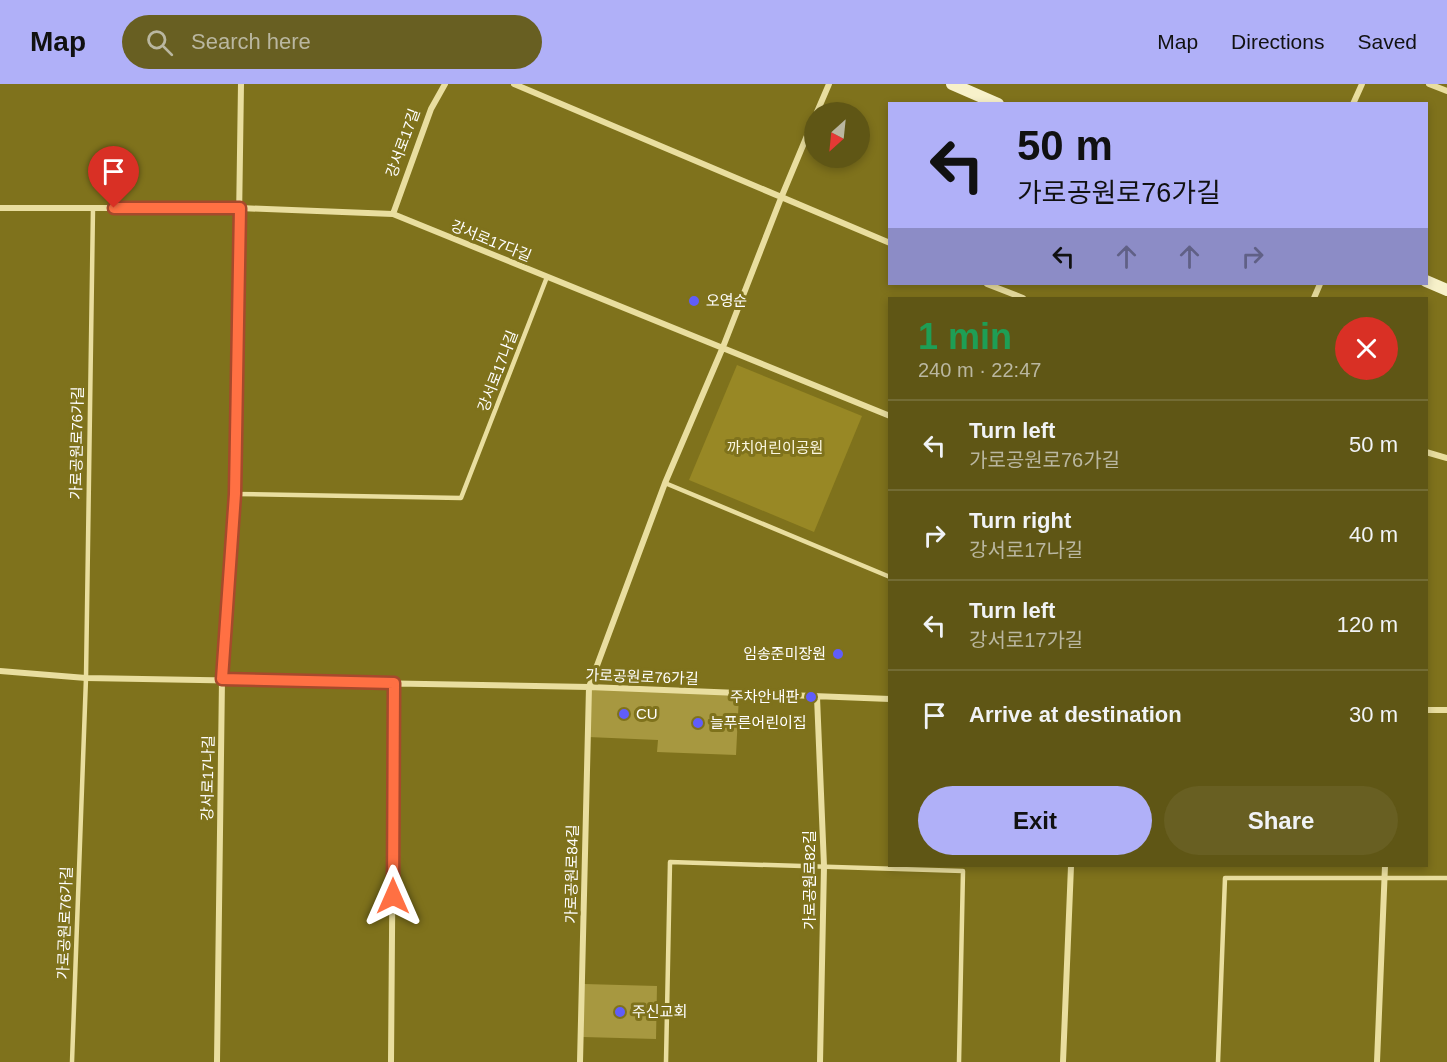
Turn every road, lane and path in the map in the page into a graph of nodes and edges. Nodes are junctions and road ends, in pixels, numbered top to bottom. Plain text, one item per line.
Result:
1 (241, 84) edge
2 (446, 84) edge
3 (514, 84) edge
4 (829, 84) edge
5 (952, 84) edge
6 (1362, 84) edge
7 (1429, 84) edge
8 (1447, 91) edge
9 (821, 102) edge
10 (993, 102) edge
11 (1354, 102) edge
12 (804, 142) edge
13 (780, 198) junction
14 (0, 208) edge
15 (93, 208) junction
16 (240, 208) junction
17 (393, 214) junction
18 (888, 242) edge
19 (548, 277) junction
20 (1428, 282) edge
21 (990, 285) edge
22 (1447, 290) edge
23 (1020, 297) edge
24 (723, 347) junction
25 (888, 415) edge
26 (1428, 453) edge
27 (1447, 458) edge
28 (665, 483) junction
29 (235, 494) junction
30 (888, 576) edge
31 (0, 671) edge
32 (86, 678) junction
33 (222, 679) junction
34 (394, 683) junction
35 (589, 687) junction
36 (817, 697) junction
37 (888, 699) edge
38 (1428, 710) edge
39 (1447, 710) edge
40 (824, 866) junction
41 (1071, 867) edge
42 (1384, 867) edge
43 (1385, 877) junction
44 (1447, 878) edge
45 (72, 1062) edge
46 (217, 1062) edge
47 (391, 1062) edge
48 (579, 1062) edge
49 (666, 1062) edge
50 (820, 1062) edge
51 (959, 1062) edge
52 (1063, 1062) edge
53 (1218, 1062) edge
54 (1377, 1062) edge

1 - 16 street, 강서로17나길
2 - 17 street, 강서로17길
3 - 13 street
4 - 9 street
5 - 10 street
6 - 11 street
7 - 8 street
12 - 13 street
13 - 18 street
13 - 24 street
14 - 15 street, 강서로17다길
15 - 16 street, 강서로17다길
15 - 32 lane, 가로공원로76가길
16 - 17 street, 강서로17다길
16 - 29 street, 강서로17나길
17 - 19 street, 강서로17다길
19 - 24 street, 강서로17다길
19 - 29 lane, 강서로17나길
20 - 22 street
21 - 23 street
24 - 25 street, 강서로17다길
24 - 28 street
26 - 27 street
28 - 30 lane
28 - 35 street
29 - 33 street, 강서로17나길
31 - 32 street, 가로공원로76가길
32 - 33 street, 가로공원로76가길
32 - 45 lane, 가로공원로76가길
33 - 34 street, 가로공원로76가길
33 - 46 street, 강서로17나길
34 - 35 street, 가로공원로76가길
34 - 47 street
35 - 36 street, 가로공원로76가길
35 - 48 street, 가로공원로84길
36 - 37 street, 가로공원로76가길
36 - 40 street, 가로공원로82길
38 - 39 street
40 - 49 lane
40 - 50 street, 가로공원로82길
40 - 51 lane
41 - 52 street
42 - 43 street
43 - 44 lane
43 - 53 lane
43 - 54 street

